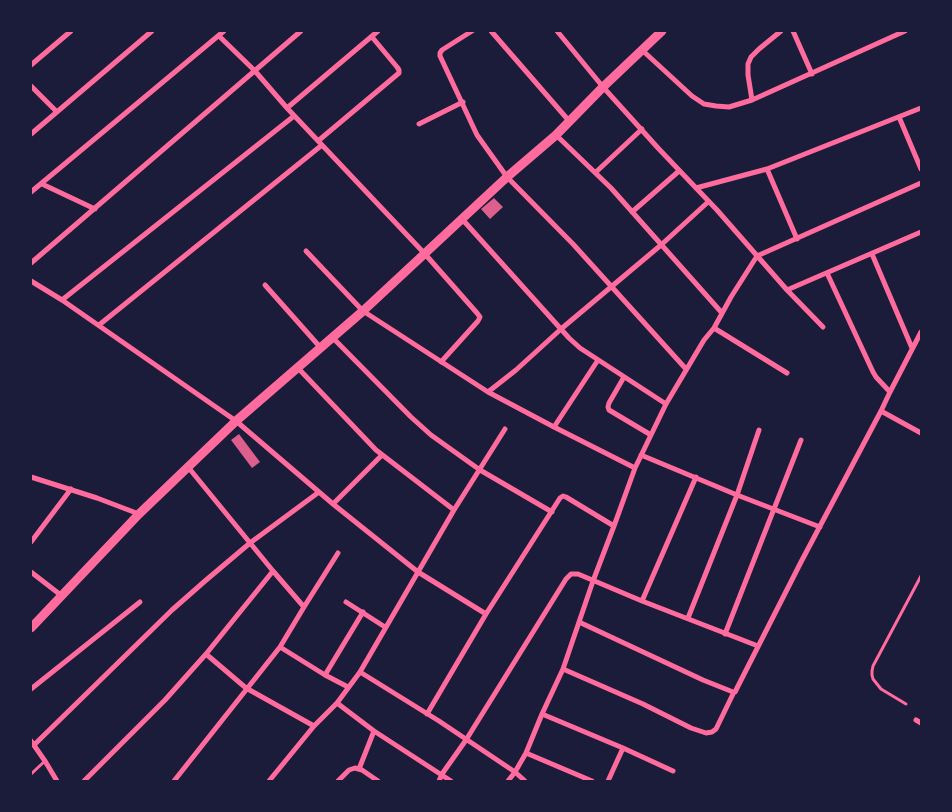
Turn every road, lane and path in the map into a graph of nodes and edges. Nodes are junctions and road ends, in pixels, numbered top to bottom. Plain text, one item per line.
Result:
1 (71, 31) edge
2 (152, 31) edge
3 (224, 31) edge
4 (301, 31) edge
5 (378, 31) edge
6 (472, 31) edge
7 (491, 31) edge
8 (557, 31) edge
9 (662, 31) edge
10 (780, 31) edge
11 (793, 31) edge
12 (905, 31) edge
13 (219, 36) junction
14 (372, 37) junction
15 (642, 50) junction
16 (31, 65) edge
17 (254, 72) junction
18 (812, 74) junction
19 (31, 86) edge
20 (604, 87) junction
21 (752, 100) junction
22 (462, 102) junction
23 (287, 108) junction
24 (921, 108) edge
25 (57, 112) junction
26 (294, 116) junction
27 (898, 117) junction
28 (570, 122) junction
29 (420, 124) dead end
30 (642, 129) junction
31 (31, 134) edge
32 (556, 135) junction
33 (320, 143) junction
34 (767, 169) junction
35 (921, 169) edge
36 (680, 171) junction
37 (596, 172) junction
38 (507, 177) junction
39 (921, 183) edge
40 (42, 184) junction
41 (696, 188) junction
42 (31, 192) edge
43 (708, 202) junction
44 (95, 209) junction
45 (632, 212) junction
46 (462, 219) junction
47 (921, 232) edge
48 (797, 239) junction
49 (661, 245) junction
50 (306, 251) dead end
51 (424, 254) junction
52 (872, 254) junction
53 (757, 256) junction
54 (31, 263) edge
55 (827, 273) junction
56 (31, 281) edge
57 (265, 285) dead end
58 (612, 287) junction
59 (787, 290) junction
60 (62, 300) junction
61 (363, 311) junction
62 (722, 313) junction
63 (99, 325) junction
64 (823, 327) dead end
65 (714, 328) junction
66 (561, 329) junction
67 (921, 332) edge
68 (332, 337) junction
69 (320, 347) junction
70 (912, 348) junction
71 (598, 360) junction
72 (440, 362) junction
73 (297, 367) junction
74 (686, 369) junction
75 (787, 373) dead end
76 (624, 377) junction
77 (488, 392) junction
78 (890, 392) junction
79 (666, 404) junction
80 (881, 411) junction
81 (236, 421) junction
82 (554, 427) junction
83 (505, 429) dead end
84 (759, 430) dead end
85 (921, 433) edge
86 (651, 435) junction
87 (801, 440) dead end
88 (382, 455) junction
89 (641, 455) junction
90 (188, 467) junction
91 (635, 468) junction
92 (480, 470) junction
93 (31, 477) edge
94 (696, 477) junction
95 (71, 489) junction
96 (319, 492) junction
97 (737, 495) junction
98 (333, 504) junction
99 (774, 509) junction
100 (454, 510) junction
101 (552, 512) junction
102 (139, 514) junction
103 (614, 526) junction
104 (820, 527) junction
105 (31, 542) edge
106 (250, 543) junction
107 (338, 553) dead end
108 (273, 571) junction
109 (31, 572) edge
110 (418, 572) junction
111 (921, 576) edge
112 (593, 581) junction
113 (62, 596) junction
114 (642, 601) junction
115 (140, 602) dead end
116 (346, 602) dead end
117 (304, 607) junction
118 (363, 612) junction
119 (486, 614) junction
120 (688, 618) junction
121 (579, 622) junction
122 (386, 627) junction
123 (31, 628) edge
124 (725, 634) junction
125 (758, 646) junction
126 (280, 647) junction
127 (206, 654) junction
128 (563, 670) junction
129 (360, 672) junction
130 (325, 675) junction
131 (348, 687) junction
132 (246, 688) junction
133 (31, 689) edge
134 (734, 692) junction
135 (337, 703) junction
136 (906, 704) dead end
137 (427, 714) junction
138 (542, 714) junction
139 (314, 726) junction
140 (374, 731) junction
141 (466, 740) junction
142 (32, 743) edge
143 (623, 748) junction
144 (526, 753) junction
145 (45, 761) junction
146 (359, 769) junction
147 (673, 771) dead end
148 (515, 772) junction
149 (31, 774) edge
150 (442, 774) junction
151 (57, 781) edge
152 (84, 781) edge
153 (174, 781) edge
154 (269, 781) edge
155 (338, 781) edge
156 (378, 781) edge
157 (439, 781) edge
158 (451, 781) edge
159 (508, 781) edge
160 (525, 781) edge
161 (592, 781) edge
162 (608, 781) edge

1 - 16 street
2 - 25 street
3 - 13 street
4 - 17 street
5 - 14 street
6 - 22 street
7 - 28 street
8 - 20 street
9 - 15 main road
10 - 21 street
11 - 18 street
12 - 18 street
13 - 17 street
13 - 40 street
14 - 23 street
14 - 33 street
15 - 20 main road
15 - 21 street
17 - 23 street
17 - 44 street
18 - 21 street
19 - 25 street
20 - 28 main road
20 - 30 street
22 - 29 street
22 - 38 street
23 - 26 street
24 - 27 street
25 - 31 street
26 - 33 street
26 - 60 street
27 - 34 street
27 - 35 street
28 - 32 main road
30 - 36 street
30 - 37 street
32 - 37 street
32 - 38 main road
33 - 51 street
33 - 63 street
34 - 41 street
34 - 48 street
36 - 41 street
36 - 45 street
37 - 45 street
38 - 46 main road
38 - 58 street
39 - 48 street
40 - 42 street
40 - 44 street
41 - 43 street
43 - 49 street
43 - 53 street
44 - 54 street
45 - 49 street
46 - 51 main road
46 - 66 street
47 - 52 street
48 - 53 street
49 - 58 street
49 - 62 street
50 - 61 street
51 - 61 main road
51 - 72 street
52 - 55 street
52 - 70 street
53 - 59 street
53 - 62 street
55 - 59 street
55 - 78 street
56 - 60 street
57 - 69 street
58 - 66 street
58 - 74 street
59 - 64 street
60 - 63 street
61 - 68 main road
61 - 72 street
62 - 65 street
63 - 81 street
65 - 74 street
65 - 75 street
66 - 71 street
66 - 77 street
67 - 70 street
68 - 69 main road
68 - 92 street
69 - 73 main road
70 - 78 street
71 - 76 street
71 - 82 street
72 - 77 street
73 - 81 main road
73 - 88 street
74 - 79 street
76 - 79 street
76 - 86 street
77 - 82 street
78 - 80 street
79 - 86 street
80 - 85 street
80 - 104 street
81 - 90 main road
81 - 96 street
82 - 91 street
83 - 92 street
84 - 97 street
86 - 89 street
87 - 99 street
88 - 98 street
88 - 100 street
89 - 91 street
89 - 94 street
90 - 102 main road
90 - 106 street
91 - 103 street
92 - 100 street
92 - 101 street
93 - 95 street
94 - 97 street
94 - 114 street
95 - 102 street
95 - 105 street
96 - 98 street
96 - 106 street
97 - 99 street
97 - 120 street
98 - 110 street
99 - 104 street
99 - 124 street
100 - 110 street
101 - 103 street
101 - 119 street
102 - 113 main road
103 - 112 street
104 - 125 street
106 - 108 street
106 - 142 street
107 - 117 street
108 - 117 street
108 - 127 street
109 - 113 street
110 - 119 street
110 - 122 street
111 - 136 lane
112 - 114 street
112 - 121 street
112 - 141 street
113 - 123 main road
114 - 120 street
115 - 133 street
116 - 118 street
117 - 126 street
118 - 122 street
118 - 130 street
119 - 137 street
120 - 124 street
121 - 128 street
121 - 134 street
122 - 129 street
124 - 125 street
125 - 134 street
126 - 130 street
126 - 132 street
127 - 132 street
127 - 152 street
128 - 134 street
128 - 138 street
129 - 131 street
129 - 137 street
130 - 131 street
131 - 135 street
132 - 139 street
132 - 153 street
135 - 139 street
135 - 140 street
137 - 141 street
138 - 143 street
138 - 144 street
139 - 154 street
140 - 146 street
140 - 150 street
141 - 148 street
141 - 150 street
142 - 145 street
143 - 147 street
143 - 162 street
144 - 148 street
144 - 161 street
145 - 149 lane
145 - 151 street
146 - 155 street
146 - 156 street
148 - 159 street
148 - 160 street
150 - 157 street
150 - 158 street

